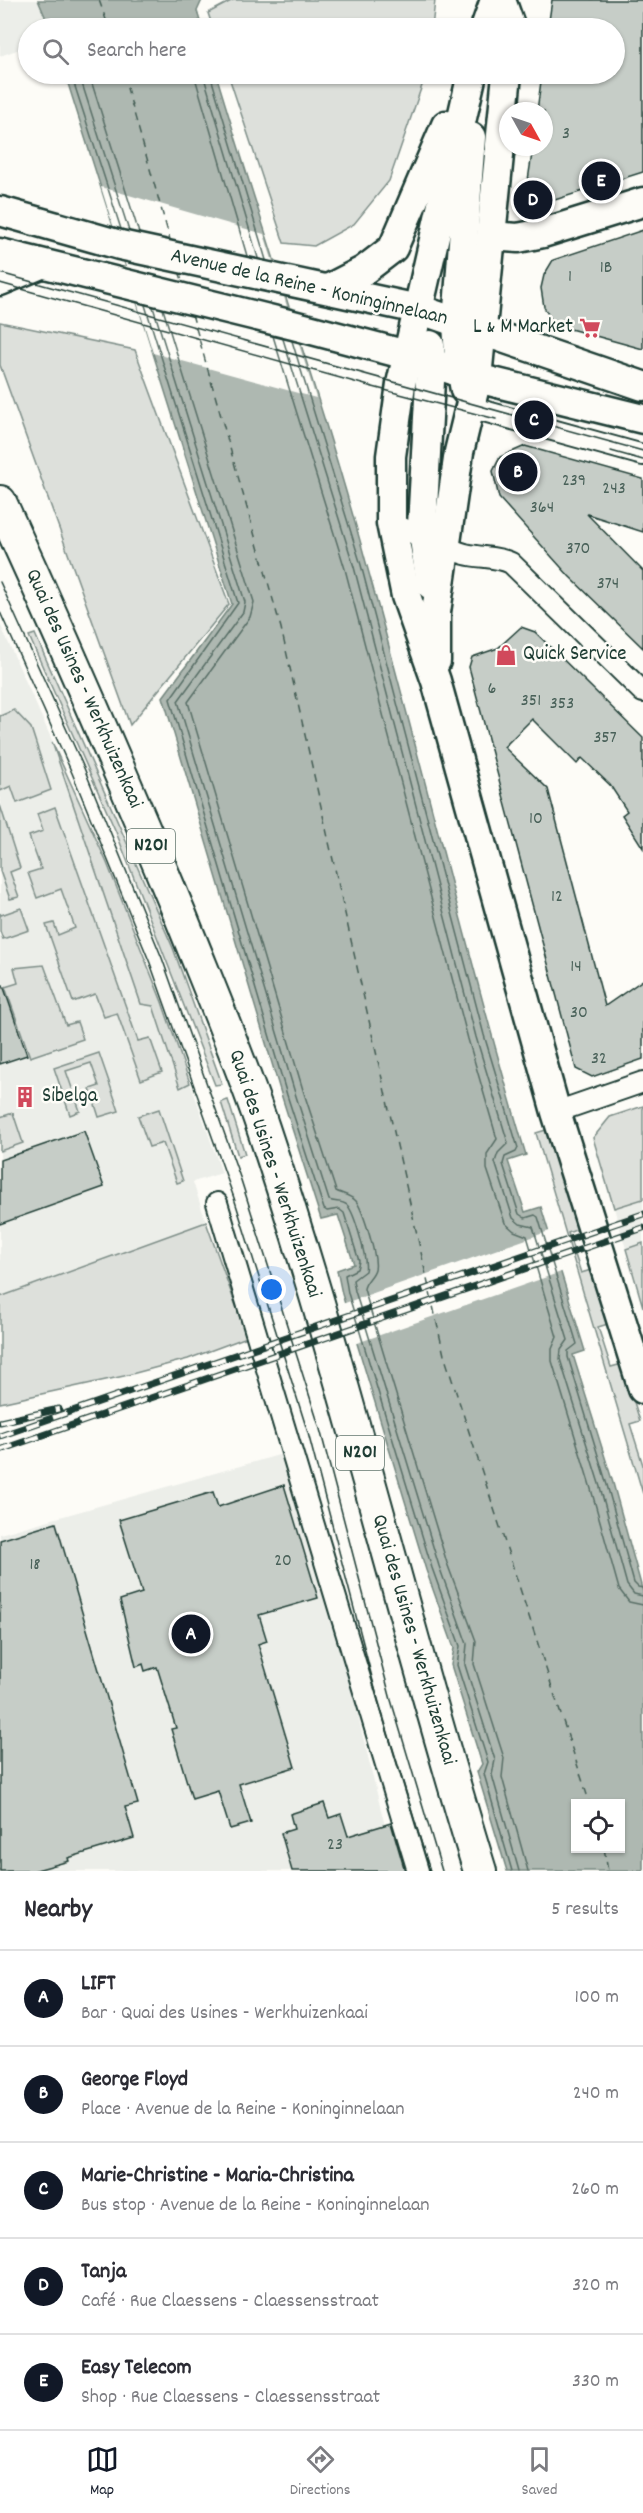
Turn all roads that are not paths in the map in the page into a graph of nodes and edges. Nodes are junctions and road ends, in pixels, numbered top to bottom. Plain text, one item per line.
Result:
1 (495, 0) edge
2 (501, 0) edge
3 (489, 18) edge
4 (507, 18) edge
5 (467, 84) edge
6 (470, 84) edge
7 (472, 84) edge
8 (506, 84) edge
9 (643, 202) edge
10 (3, 210) edge
11 (491, 236) junction
12 (0, 253) edge
13 (41, 264) junction
14 (0, 281) edge
15 (328, 290) junction
16 (418, 309) junction
17 (469, 326) junction
18 (419, 359) junction
19 (469, 376) junction
20 (642, 384) edge
21 (469, 407) junction
22 (643, 419) edge
23 (643, 455) edge
24 (0, 502) edge
25 (391, 523) junction
26 (433, 542) junction
27 (436, 681) junction
28 (643, 692) edge
29 (643, 1082) edge
30 (556, 1112) junction
31 (217, 1203) dead end
32 (643, 1389) edge
33 (418, 1871) edge
34 (480, 1871) edge

1 - 3 main road
2 - 4 main road
5 - 15 main road
6 - 16 main road
7 - 17 main road
8 - 11 main road
9 - 11 main road
10 - 15 main road, Avenue de la Reine - Koninginnelaan
11 - 17 main road
12 - 13 main road, Avenue de la Reine - Koninginnelaan
13 - 14 main road
13 - 18 main road, Avenue de la Reine - Koninginnelaan
15 - 16 main road, Avenue de la Reine - Koninginnelaan
16 - 17 main road, Avenue de la Reine - Koninginnelaan
16 - 18 main road
17 - 19 main road
17 - 20 main road, Avenue de la Reine - Koninginnelaan
18 - 19 main road, Avenue de la Reine - Koninginnelaan
18 - 25 main road
18 - 26 main road
19 - 21 main road
19 - 22 main road, Avenue de la Reine - Koninginnelaan
21 - 23 street
21 - 26 main road
24 - 34 main road, Quai des Usines - Werkhuizenkaai / N201
25 - 26 street
25 - 27 main road
26 - 27 main road
26 - 28 street
27 - 30 main road
29 - 30 street
30 - 32 main road
31 - 33 street

